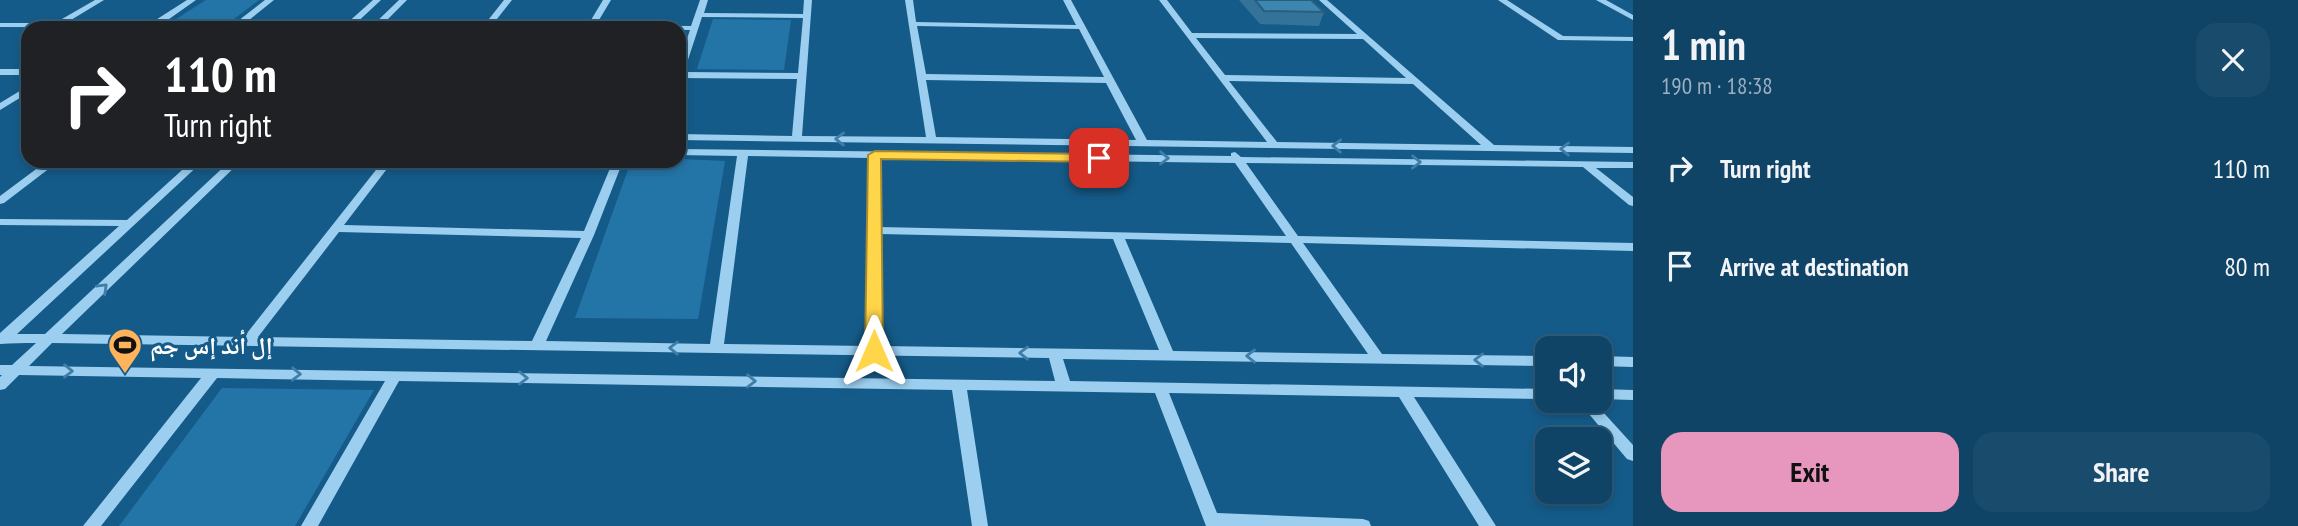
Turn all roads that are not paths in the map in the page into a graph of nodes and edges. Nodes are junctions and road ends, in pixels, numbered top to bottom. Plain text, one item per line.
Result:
1 (100, 0) edge
2 (192, 0) edge
3 (270, 0) edge
4 (508, 0) edge
5 (607, 0) edge
6 (704, 0) edge
7 (808, 0) edge
8 (909, 0) edge
9 (1067, 0) edge
10 (1163, 0) edge
11 (1323, 0) edge
12 (1502, 0) edge
13 (1600, 0) edge
14 (376, 1) edge
15 (402, 1) edge
16 (699, 15) junction
17 (807, 16) junction
18 (1633, 18) edge
19 (64, 21) edge
20 (160, 21) edge
21 (243, 21) edge
22 (354, 21) edge
23 (381, 21) edge
24 (491, 21) edge
25 (595, 21) edge
26 (914, 24) junction
27 (0, 25) edge
28 (21, 25) edge
29 (1081, 27) junction
30 (686, 28) edge
31 (695, 28) junction
32 (1191, 36) junction
33 (1365, 37) junction
34 (1631, 40) edge
35 (686, 54) edge
36 (0, 72) edge
37 (21, 72) edge
38 (686, 75) edge
39 (802, 76) junction
40 (921, 77) junction
41 (1223, 78) junction
42 (1109, 80) junction
43 (1414, 80) junction
44 (21, 94) edge
45 (0, 107) edge
46 (686, 137) edge
47 (797, 139) junction
48 (932, 141) junction
49 (1143, 143) junction
50 (1228, 145) junction
51 (1275, 145) junction
52 (1491, 148) junction
53 (1633, 150) edge
54 (686, 152) edge
55 (743, 153) junction
56 (875, 155) junction
57 (1238, 159) junction
58 (1585, 164) junction
59 (1633, 165) edge
60 (45, 168) edge
61 (190, 168) edge
62 (229, 168) edge
63 (382, 168) edge
64 (615, 168) edge
65 (0, 201) edge
66 (1633, 204) edge
67 (0, 222) edge
68 (130, 223) junction
69 (335, 228) junction
70 (874, 230) junction
71 (588, 235) junction
72 (1118, 236) junction
73 (1294, 239) junction
74 (1633, 247) edge
75 (1, 339) edge
76 (50, 339) junction
77 (247, 342) junction
78 (537, 346) junction
79 (716, 349) junction
80 (874, 351) junction
81 (1054, 354) junction
82 (1168, 355) junction
83 (1378, 358) junction
84 (1535, 361) edge
85 (1612, 361) edge
86 (1633, 362) edge
87 (0, 370) edge
88 (16, 370) junction
89 (213, 373) junction
90 (395, 376) junction
91 (0, 385) edge
92 (959, 385) junction
93 (1064, 386) junction
94 (1160, 387) junction
95 (1403, 391) junction
96 (1535, 394) edge
97 (1612, 394) edge
98 (1633, 395) edge
99 (1596, 413) edge
100 (1633, 455) edge
101 (1213, 523) edge
102 (91, 526) edge
103 (309, 526) edge
104 (980, 526) edge
105 (1363, 526) edge
106 (1488, 526) edge

1 - 19 street
2 - 20 street
3 - 21 street
4 - 24 street
5 - 25 street
6 - 16 street
7 - 17 street
8 - 26 street
9 - 29 street
10 - 32 street
11 - 33 street
12 - 34 street
13 - 18 street
14 - 15 street
14 - 22 street
15 - 23 street
16 - 17 street
16 - 31 street
17 - 39 street
26 - 29 street
26 - 40 street
27 - 28 street
29 - 42 street
30 - 31 street
31 - 35 street
32 - 33 street
32 - 41 street
33 - 43 street
36 - 37 street
38 - 39 street
39 - 47 street
40 - 42 street
40 - 48 street
41 - 43 street
41 - 51 street
42 - 49 street
43 - 52 street
44 - 45 street
46 - 47 street
48 -> 47 street
48 - 49 street
49 - 50 street
50 - 51 street
50 - 57 street
52 -> 51 street
53 -> 52 street
54 - 55 street
55 - 56 street
55 - 79 street
56 -> 57 street
56 - 70 street
57 -> 58 street
57 - 73 street
58 - 59 street
58 - 66 street
60 - 65 street
61 - 68 street
76 -> 62 street
63 - 69 street
64 - 71 street
67 - 68 street
68 - 75 street
69 - 71 street
69 - 77 street
70 - 72 street
70 - 80 street
71 - 78 street
72 - 73 street
72 - 82 street
73 - 74 street
73 - 83 street
75 - 76 street
76 - 77 street
76 - 88 street
77 - 78 street
79 -> 78 street
79 - 80 street
81 -> 80 street
81 - 82 street
81 - 93 street
83 -> 82 street
84 -> 83 street
85 - 86 street
87 - 88 street
88 -> 89 street
88 - 91 street
89 -> 90 street
89 - 102 street
90 -> 92 street
90 - 103 street
92 - 93 street
92 - 104 street
93 - 94 street
94 - 95 street
94 - 101 street
95 - 96 street
95 - 106 street
97 - 98 street
99 - 100 street
101 - 105 street

